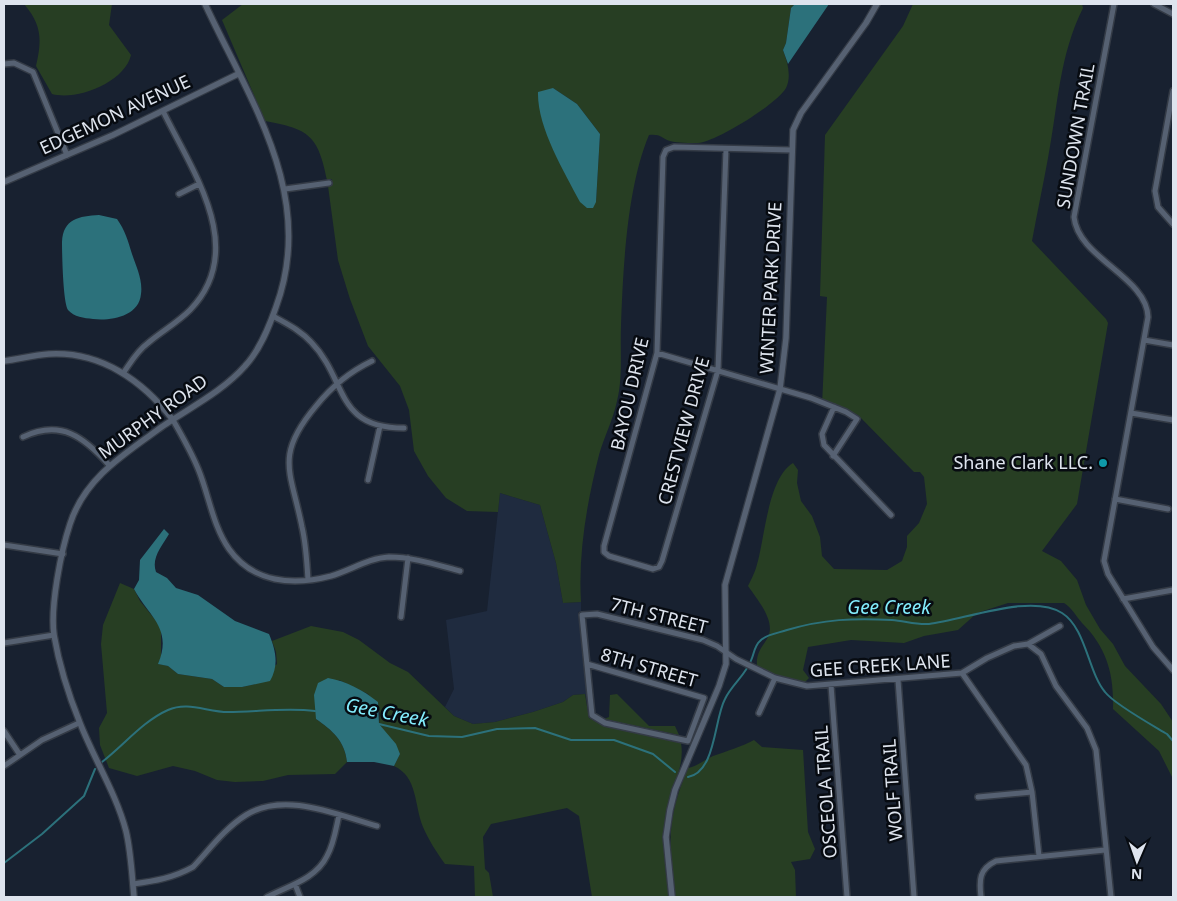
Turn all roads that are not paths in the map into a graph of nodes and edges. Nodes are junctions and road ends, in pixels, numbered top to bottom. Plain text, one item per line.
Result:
1 (205, 4) edge
2 (877, 4) edge
3 (1114, 4) edge
4 (1154, 4) edge
5 (1167, 4) edge
6 (1166, 12) junction
7 (1173, 14) edge
8 (4, 64) edge
9 (238, 74) junction
10 (1173, 92) edge
11 (162, 111) junction
12 (726, 149) junction
13 (792, 150) junction
14 (67, 155) junction
15 (4, 182) edge
16 (329, 183) dead end
17 (199, 184) junction
18 (285, 189) junction
19 (179, 194) dead end
20 (1173, 224) edge
21 (273, 316) junction
22 (1144, 340) junction
23 (1173, 345) edge
24 (657, 353) junction
25 (4, 361) edge
26 (372, 361) dead end
27 (718, 370) junction
28 (124, 372) junction
29 (337, 382) junction
30 (780, 389) junction
31 (834, 407) junction
32 (1131, 413) junction
33 (173, 420) junction
34 (1173, 420) edge
35 (380, 426) junction
36 (404, 428) dead end
37 (23, 437) dead end
38 (833, 456) junction
39 (108, 465) junction
40 (368, 480) dead end
41 (1115, 499) junction
42 (1168, 509) dead end
43 (891, 515) dead end
44 (4, 545) edge
45 (63, 554) junction
46 (408, 558) junction
47 (659, 567) joint
48 (460, 571) dead end
49 (308, 580) junction
50 (1173, 590) edge
51 (1123, 600) junction
52 (401, 618) dead end
53 (1060, 626) dead end
54 (54, 635) junction
55 (4, 643) edge
56 (1028, 644) junction
57 (727, 652) junction
58 (586, 664) junction
59 (1173, 670) edge
60 (962, 674) junction
61 (774, 678) junction
62 (898, 680) junction
63 (832, 685) junction
64 (759, 714) dead end
65 (79, 723) junction
66 (4, 732) edge
67 (20, 755) junction
68 (4, 766) edge
69 (1032, 792) junction
70 (978, 797) dead end
71 (339, 815) junction
72 (377, 826) dead end
73 (1105, 850) junction
74 (1039, 856) junction
75 (133, 884) junction
76 (295, 884) junction
77 (134, 897) edge
78 (267, 897) edge
79 (300, 897) edge
80 (672, 897) edge
81 (847, 897) edge
82 (914, 897) edge
83 (981, 897) edge
84 (1110, 897) edge

1 - 9 street, MURPHY ROAD
2 - 13 street, WINTER PARK DRIVE
3 - 22 street, SUNDOWN TRAIL
4 - 6 street
5 - 6 street
6 - 7 street
8 - 14 street
9 - 11 street, EDGEMON AVENUE
9 - 18 street, MURPHY ROAD
10 - 20 street
11 - 14 street, EDGEMON AVENUE
11 - 17 street
12 - 13 street
12 - 24 street, BAYOU DRIVE
12 - 27 street, CRESTVIEW DRIVE
13 - 30 street, WINTER PARK DRIVE
14 - 15 street, EDGEMON AVENUE
16 - 18 street
17 - 19 street
17 - 28 street
18 - 21 street, MURPHY ROAD
21 - 29 street
21 - 33 street, MURPHY ROAD
22 - 23 street
22 - 32 street, SUNDOWN TRAIL
24 - 27 street
24 - 47 street, BAYOU DRIVE
25 - 28 street
26 - 29 street
27 - 30 street
27 - 47 street, CRESTVIEW DRIVE
28 - 33 street
29 - 35 street
29 - 49 street
30 - 31 street
30 - 57 street, WINTER PARK DRIVE
31 - 38 street
31 - 38 street
32 - 34 street
32 - 41 street, SUNDOWN TRAIL
33 - 39 street, MURPHY ROAD
33 - 49 street
35 - 36 street
35 - 40 street
37 - 39 street
38 - 43 street
39 - 45 street, MURPHY ROAD
41 - 42 street
41 - 51 street, SUNDOWN TRAIL
44 - 45 street
45 - 54 street, MURPHY ROAD
46 - 48 street
46 - 49 street
46 - 52 street
50 - 51 street
51 - 59 street, SUNDOWN TRAIL
53 - 56 street, GEE CREEK LANE
54 - 55 street
54 - 65 street, MURPHY ROAD
56 - 60 street, GEE CREEK LANE
56 - 73 street
57 - 58 street, 7TH STREET
57 - 61 street, GEE CREEK LANE
57 - 80 street, WINTER PARK DRIVE
58 - 58 street, 8TH STREET
60 - 62 street, GEE CREEK LANE
60 - 69 street
61 - 63 street, GEE CREEK LANE
61 - 64 street
62 - 63 street, GEE CREEK LANE
62 - 82 street, WOLF TRAIL
63 - 81 street, OSCEOLA TRAIL
65 - 67 street
65 - 75 street, MURPHY ROAD
66 - 67 street
67 - 68 street
69 - 70 street
69 - 74 street
71 - 72 street
71 - 75 street
71 - 76 street
73 - 74 street
73 - 84 street
74 - 83 street
75 - 77 street, MURPHY ROAD
76 - 78 street
76 - 79 street

